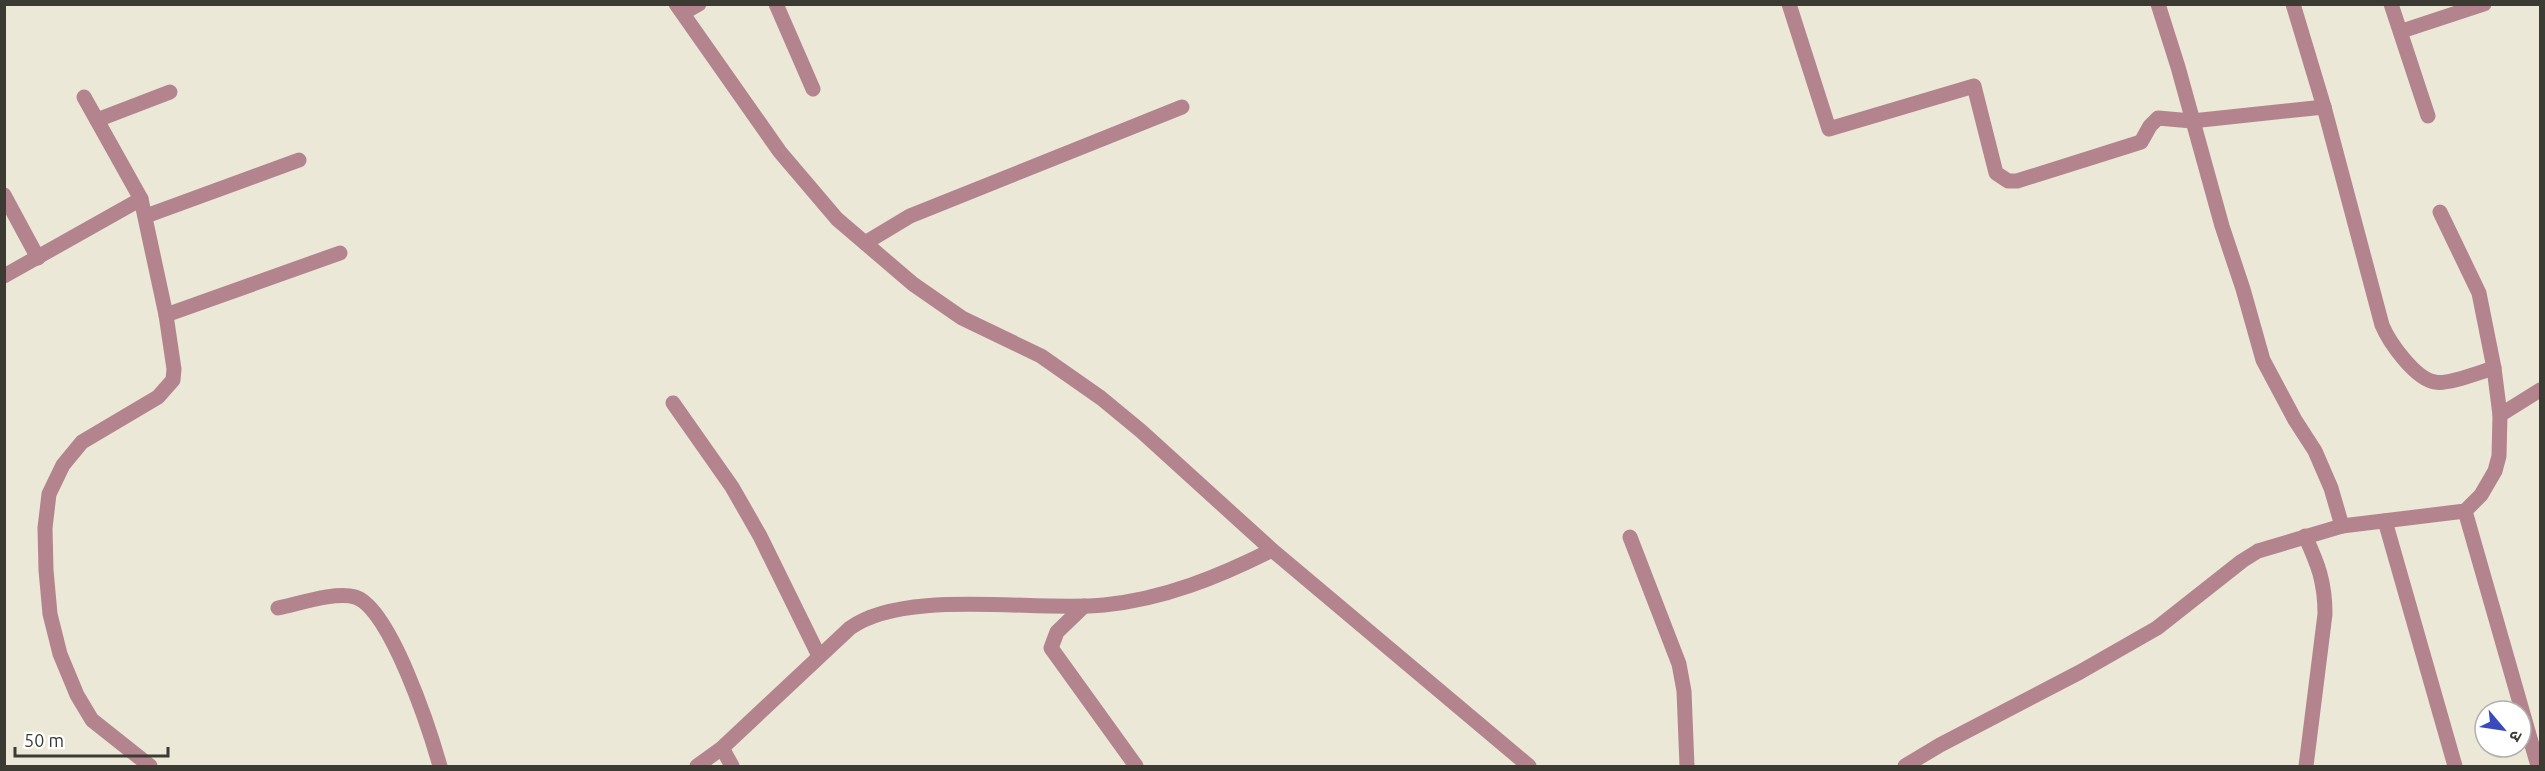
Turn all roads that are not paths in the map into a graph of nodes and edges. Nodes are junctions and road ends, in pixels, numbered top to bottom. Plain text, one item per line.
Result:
1 (699, 4) edge
2 (776, 4) edge
3 (1789, 4) edge
4 (2158, 4) edge
5 (2293, 4) edge
6 (2391, 4) edge
7 (2484, 4) edge
8 (679, 9) edge
9 (2402, 31) junction
10 (813, 89) dead end
11 (170, 92) dead end
12 (84, 97) dead end
13 (1182, 107) dead end
14 (2324, 107) junction
15 (2428, 116) dead end
16 (98, 120) junction
17 (2192, 121) junction
18 (299, 160) dead end
19 (4, 195) edge
20 (141, 199) junction
21 (2440, 212) dead end
22 (146, 216) junction
23 (865, 243) junction
24 (339, 253) dead end
25 (38, 258) junction
26 (4, 276) edge
27 (166, 315) junction
28 (2494, 368) junction
29 (2541, 390) edge
30 (673, 403) dead end
31 (2500, 416) junction
32 (2465, 511) junction
33 (2385, 521) junction
34 (2342, 526) junction
35 (2305, 536) junction
36 (1630, 537) dead end
37 (1272, 550) junction
38 (1084, 606) junction
39 (278, 608) dead end
40 (819, 656) junction
41 (722, 748) junction
42 (150, 766) edge
43 (440, 766) edge
44 (697, 766) edge
45 (732, 766) edge
46 (1136, 766) edge
47 (1529, 766) edge
48 (1687, 766) edge
49 (1905, 766) edge
50 (2306, 766) edge
51 (2455, 766) edge
52 (2538, 766) edge

1 - 8 street
2 - 10 street
3 - 17 street
4 - 17 street
5 - 14 street
6 - 9 street
7 - 9 street
8 - 23 street
9 - 15 street
11 - 16 street
12 - 16 street
13 - 23 street
14 - 17 street
14 - 28 street
16 - 20 street
17 - 34 street
18 - 22 street
19 - 25 street
20 - 22 street
20 - 25 street
21 - 28 street
22 - 27 street
23 - 37 street
24 - 27 street
25 - 26 street
27 - 42 street
28 - 31 street
29 - 31 street
30 - 40 street
31 - 32 street
32 - 33 street
32 - 52 street
33 - 34 street
33 - 51 street
34 - 35 street
35 - 49 street
35 - 50 street
36 - 48 street
37 - 38 street
37 - 47 street
38 - 40 street
38 - 46 street
39 - 43 street
40 - 41 street
41 - 44 street
41 - 45 street

